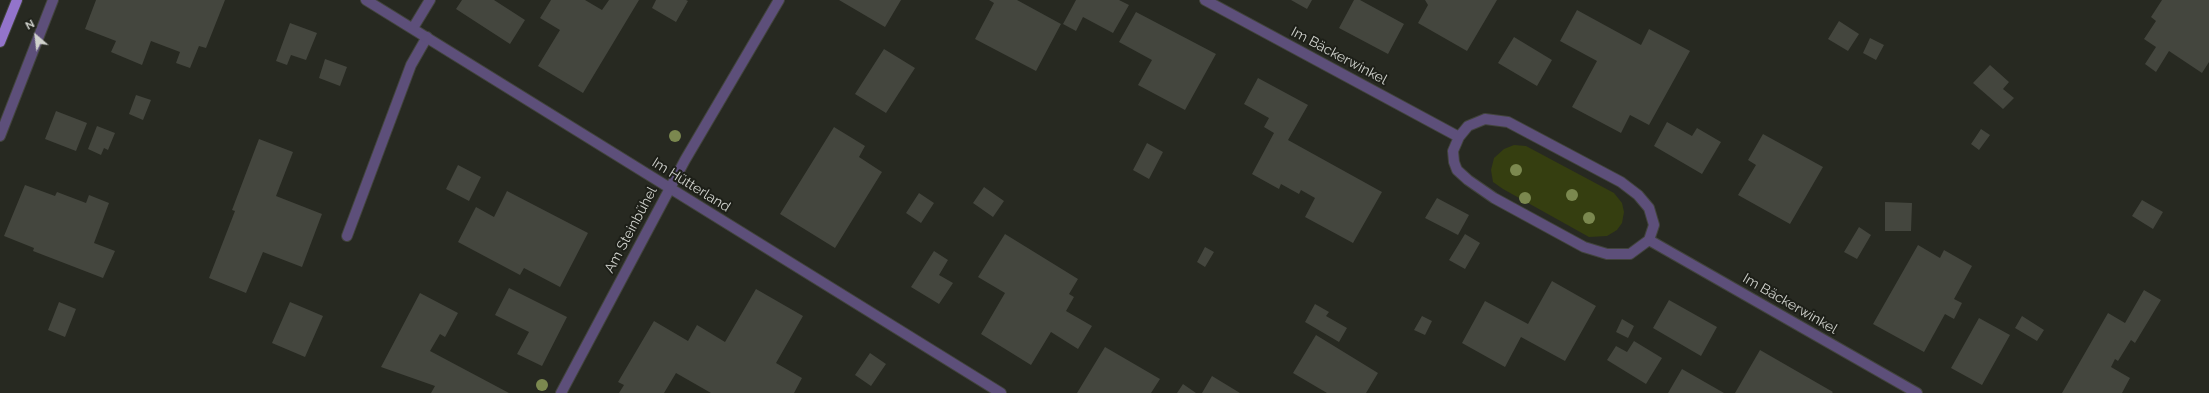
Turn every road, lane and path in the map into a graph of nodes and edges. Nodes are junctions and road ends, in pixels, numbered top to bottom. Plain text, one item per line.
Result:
1 (17, 0) edge
2 (53, 0) edge
3 (366, 0) edge
4 (430, 0) edge
5 (779, 0) edge
6 (1205, 0) edge
7 (412, 28) junction
8 (427, 37) junction
9 (0, 42) edge
10 (0, 136) edge
11 (1459, 137) junction
12 (669, 188) junction
13 (347, 236) dead end
14 (1649, 240) junction
15 (561, 393) edge
16 (1001, 393) edge
17 (1917, 393) edge

1 - 9 main road
2 - 10 street
3 - 7 street, Im Hütterland
4 - 7 street
5 - 12 street, Am Steinbühel
6 - 11 street, Im Bäckerwinkel
7 - 8 street, Im Hütterland
8 - 12 street, Im Hütterland
8 - 13 street
11 - 14 street
11 - 14 street
12 - 15 street, Am Steinbühel
12 - 16 street, Im Hütterland
14 - 17 street, Im Bäckerwinkel

